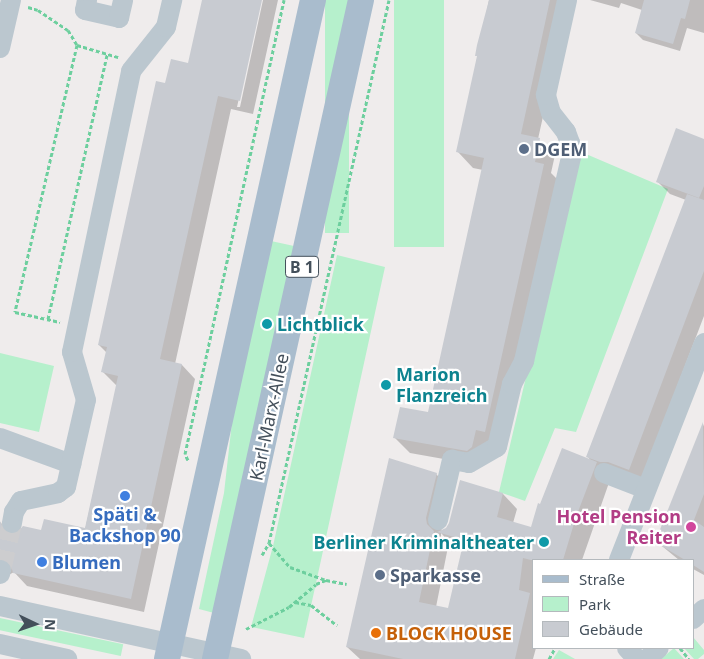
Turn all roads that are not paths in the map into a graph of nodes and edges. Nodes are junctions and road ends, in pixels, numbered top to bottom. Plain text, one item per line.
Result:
1 (87, 0) edge
2 (123, 0) edge
3 (172, 0) edge
4 (313, 0) edge
5 (361, 0) edge
6 (567, 0) edge
7 (11, 1) edge
8 (0, 48) edge
9 (704, 343) edge
10 (0, 438) edge
11 (71, 464) junction
12 (604, 473) dead end
13 (646, 490) junction
14 (438, 520) dead end
15 (12, 523) tunnel mouth
16 (619, 559) edge
17 (0, 606) edge
18 (704, 609) edge
19 (694, 618) edge
20 (0, 644) edge
21 (628, 649) edge
22 (659, 649) edge
23 (169, 651) edge
24 (216, 656) edge
25 (66, 659) edge
26 (241, 659) edge
27 (637, 659) edge
28 (646, 659) edge

1 - 2 street
3 - 11 street
4 - 23 main road
5 - 24 main road, Karl-Marx-Allee / B 1
6 - 14 street
7 - 8 street
9 - 13 street
10 - 11 street
11 - 15 street
12 - 13 street
13 - 16 street
17 - 23 street
18 - 19 street
20 - 25 street
21 - 27 street
22 - 28 street
23 - 24 street
24 - 26 street

